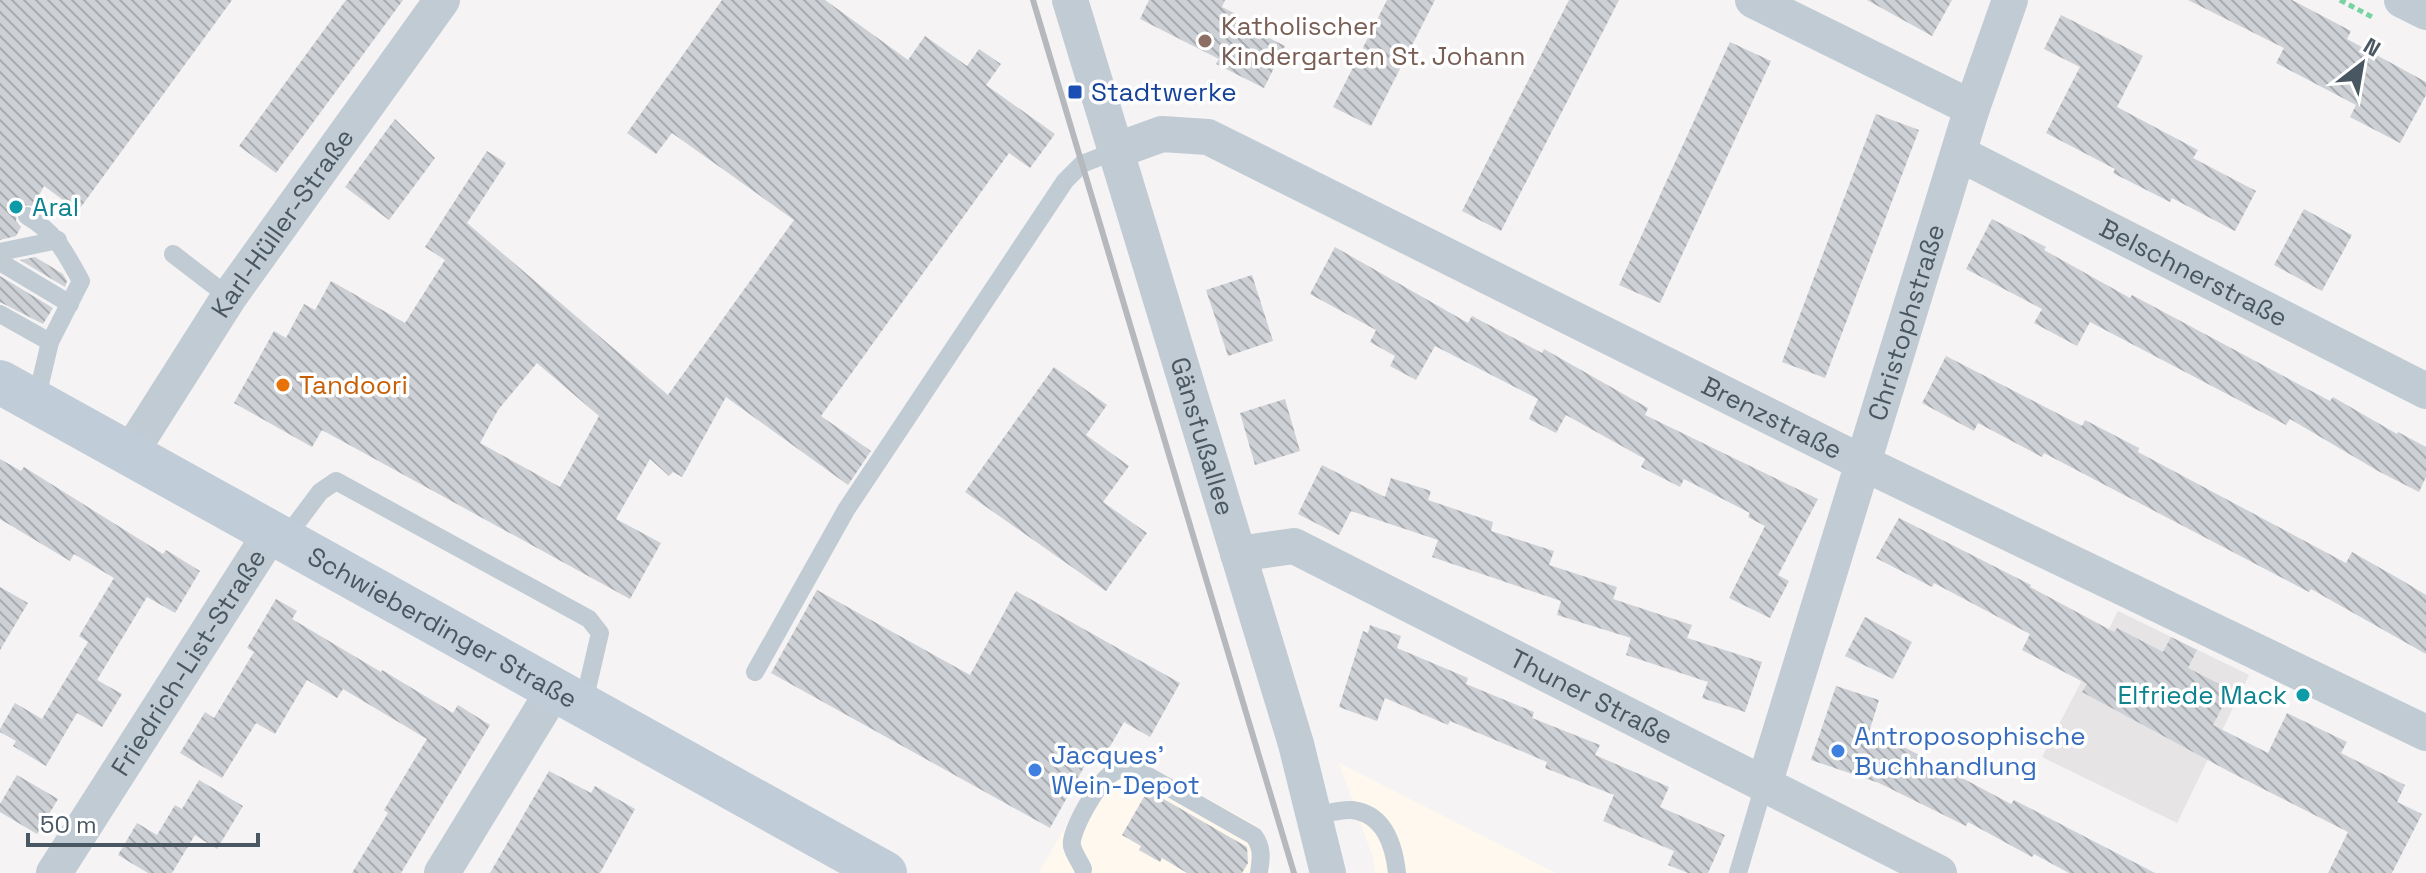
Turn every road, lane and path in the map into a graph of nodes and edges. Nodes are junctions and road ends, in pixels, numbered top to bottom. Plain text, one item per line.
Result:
1 (442, 0) edge
2 (1070, 0) edge
3 (1753, 0) edge
4 (2010, 0) edge
5 (2402, 0) edge
6 (2426, 12) edge
7 (1972, 108) junction
8 (1115, 151) junction
9 (1960, 154) junction
10 (27, 216) dead end
11 (58, 240) junction
12 (0, 252) edge
13 (173, 254) dead end
14 (0, 262) edge
15 (229, 297) junction
16 (70, 304) junction
17 (0, 314) edge
18 (50, 342) junction
19 (2426, 391) edge
20 (18, 392) edge
21 (130, 453) junction
22 (1863, 463) junction
23 (277, 537) junction
24 (1238, 554) junction
25 (755, 672) dead end
26 (569, 698) junction
27 (2426, 733) edge
28 (1764, 785) junction
29 (1314, 816) junction
30 (1083, 869) dead end
31 (54, 873) edge
32 (442, 873) edge
33 (885, 873) edge
34 (1259, 873) edge
35 (1328, 873) edge
36 (1397, 873) edge
37 (1738, 873) edge
38 (1939, 873) edge

1 - 15 street, Karl-Hüller-Straße
2 - 8 street, Gänsfußallee
3 - 7 street
4 - 7 street, Christophstraße
5 - 6 street
7 - 9 street, Christophstraße
8 - 22 street, Brenzstraße
8 - 24 street, Gänsfußallee
8 - 25 lane
9 - 19 street, Belschnerstraße
9 - 22 street, Christophstraße
10 - 11 lane
11 - 12 lane
11 - 16 lane
13 - 15 lane
14 - 16 lane
15 - 21 street, Karl-Hüller-Straße
16 - 18 lane
17 - 18 lane
18 - 20 lane
20 - 21 main road, Schwieberdinger Straße
21 - 23 main road, Schwieberdinger Straße
22 - 27 street, Brenzstraße
22 - 28 street, Christophstraße
23 - 26 main road, Schwieberdinger Straße
23 - 26 lane
23 - 31 street, Friedrich-List-Straße
24 - 28 street, Thuner Straße
24 - 29 street, Gänsfußallee
26 - 32 street
26 - 33 main road, Schwieberdinger Straße
28 - 37 lane
28 - 38 street, Thuner Straße
29 - 35 street, Gänsfußallee
29 - 36 lane
30 - 34 lane

